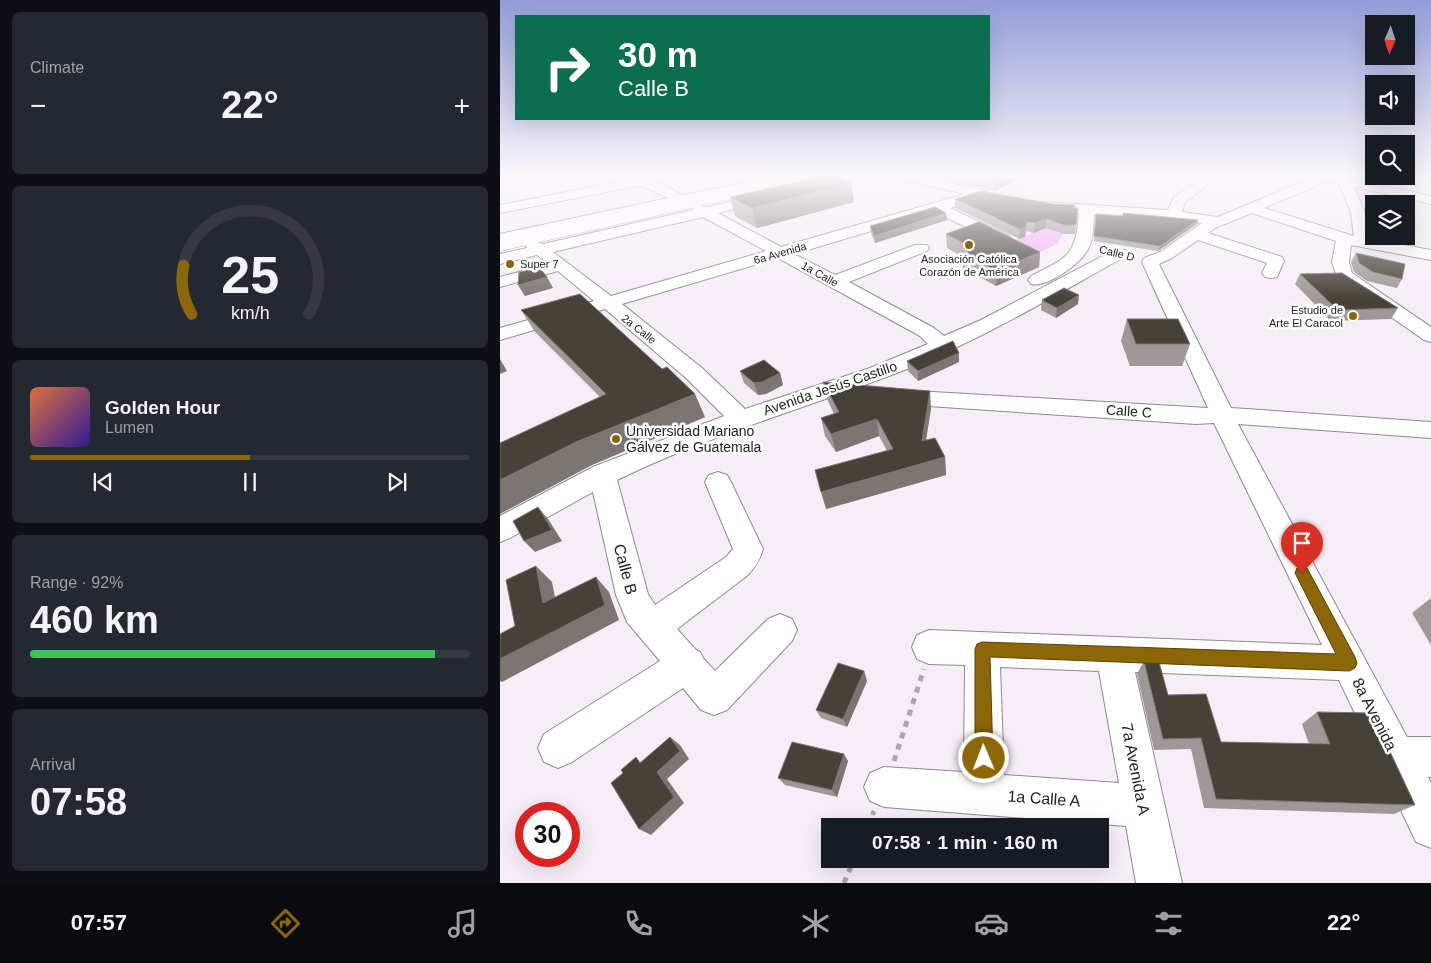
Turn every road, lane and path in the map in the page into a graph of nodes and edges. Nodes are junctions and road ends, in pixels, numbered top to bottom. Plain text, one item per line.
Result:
1 (630, 217) edge
2 (644, 217) edge
3 (715, 217) edge
4 (903, 217) edge
5 (958, 217) edge
6 (1086, 217) edge
7 (1189, 217) edge
8 (1228, 217) edge
9 (1277, 217) edge
10 (1357, 217) edge
11 (500, 221) edge
12 (1218, 221) junction
13 (1195, 234) junction
14 (500, 239) edge
15 (1354, 240) junction
16 (530, 243) junction
17 (1016, 245) edge
18 (1083, 245) junction
19 (500, 246) edge
20 (921, 248) dead end
21 (500, 252) edge
22 (782, 253) junction
23 (1120, 253) junction
24 (1431, 255) edge
25 (1041, 258) edge
26 (500, 259) edge
27 (1150, 262) junction
28 (1063, 265) junction
29 (564, 266) junction
30 (1271, 273) dead end
31 (500, 282) edge
32 (834, 282) junction
33 (607, 303) junction
34 (500, 334) edge
35 (1431, 336) edge
36 (941, 344) junction
37 (828, 389) junction
38 (1223, 415) junction
39 (741, 419) junction
40 (1431, 430) edge
41 (602, 474) junction
42 (718, 482) dead end
43 (500, 530) edge
44 (652, 627) junction
45 (780, 630) dead end
46 (929, 647) joint
47 (982, 649) junction
48 (1114, 656) junction
49 (1349, 663) junction
50 (688, 664) junction
51 (558, 748) dead end
52 (1414, 757) edge
53 (884, 786) junction
54 (984, 794) junction
55 (1144, 806) junction
56 (871, 818) edge
57 (1431, 827) edge
58 (850, 868) edge
59 (844, 883) edge
60 (1159, 883) edge

1 - 19 main road
2 - 16 main road
3 - 22 street, 1a Calle
4 - 22 street, 6a Avenida
5 - 17 street
6 - 18 street
7 - 12 street
8 - 12 street
9 - 15 street
10 - 15 street
11 - 16 street, 2a Calle
12 - 13 street
13 - 27 street
13 - 30 street
14 - 16 street
15 - 24 street
15 - 35 street
16 - 21 main road
16 - 26 street
16 - 29 street, 2a Calle
18 - 23 street, Calle D
18 - 28 street, Avenida Jesús Castillo
20 - 32 street
22 - 32 street, 1a Calle
22 - 33 street, 6a Avenida
23 - 27 street, Calle D
23 - 36 street, Avenida Jesús Castillo
25 - 28 street
27 - 38 street, 8a Avenida
28 - 36 street, Avenida Jesús Castillo
29 - 31 street
29 - 33 street, 2a Calle
32 - 36 street, 1a Calle
33 - 34 street, 6a Avenida
33 - 39 street, 2a Calle
36 - 37 street, Avenida Jesús Castillo
37 - 38 street, Calle C
37 - 39 street, Avenida Jesús Castillo
38 - 40 street, Calle C
38 - 49 street, 8a Avenida
39 - 41 street, Avenida Jesús Castillo
41 - 43 street, Avenida Jesús Castillo
41 - 44 street, Calle B
42 - 44 street
44 - 50 street, Calle B
45 - 50 street, Calle B
46 - 47 street
46 - 53 path
47 - 48 street
47 - 54 street
48 - 49 street
48 - 55 street, 7a Avenida A
49 - 52 street, 8a Avenida
50 - 51 street
52 - 57 street, 8a Avenida
53 - 54 street, 1a Calle A
53 - 56 path
54 - 55 street, 1a Calle A
55 - 60 street, 7a Avenida A
58 - 59 path

